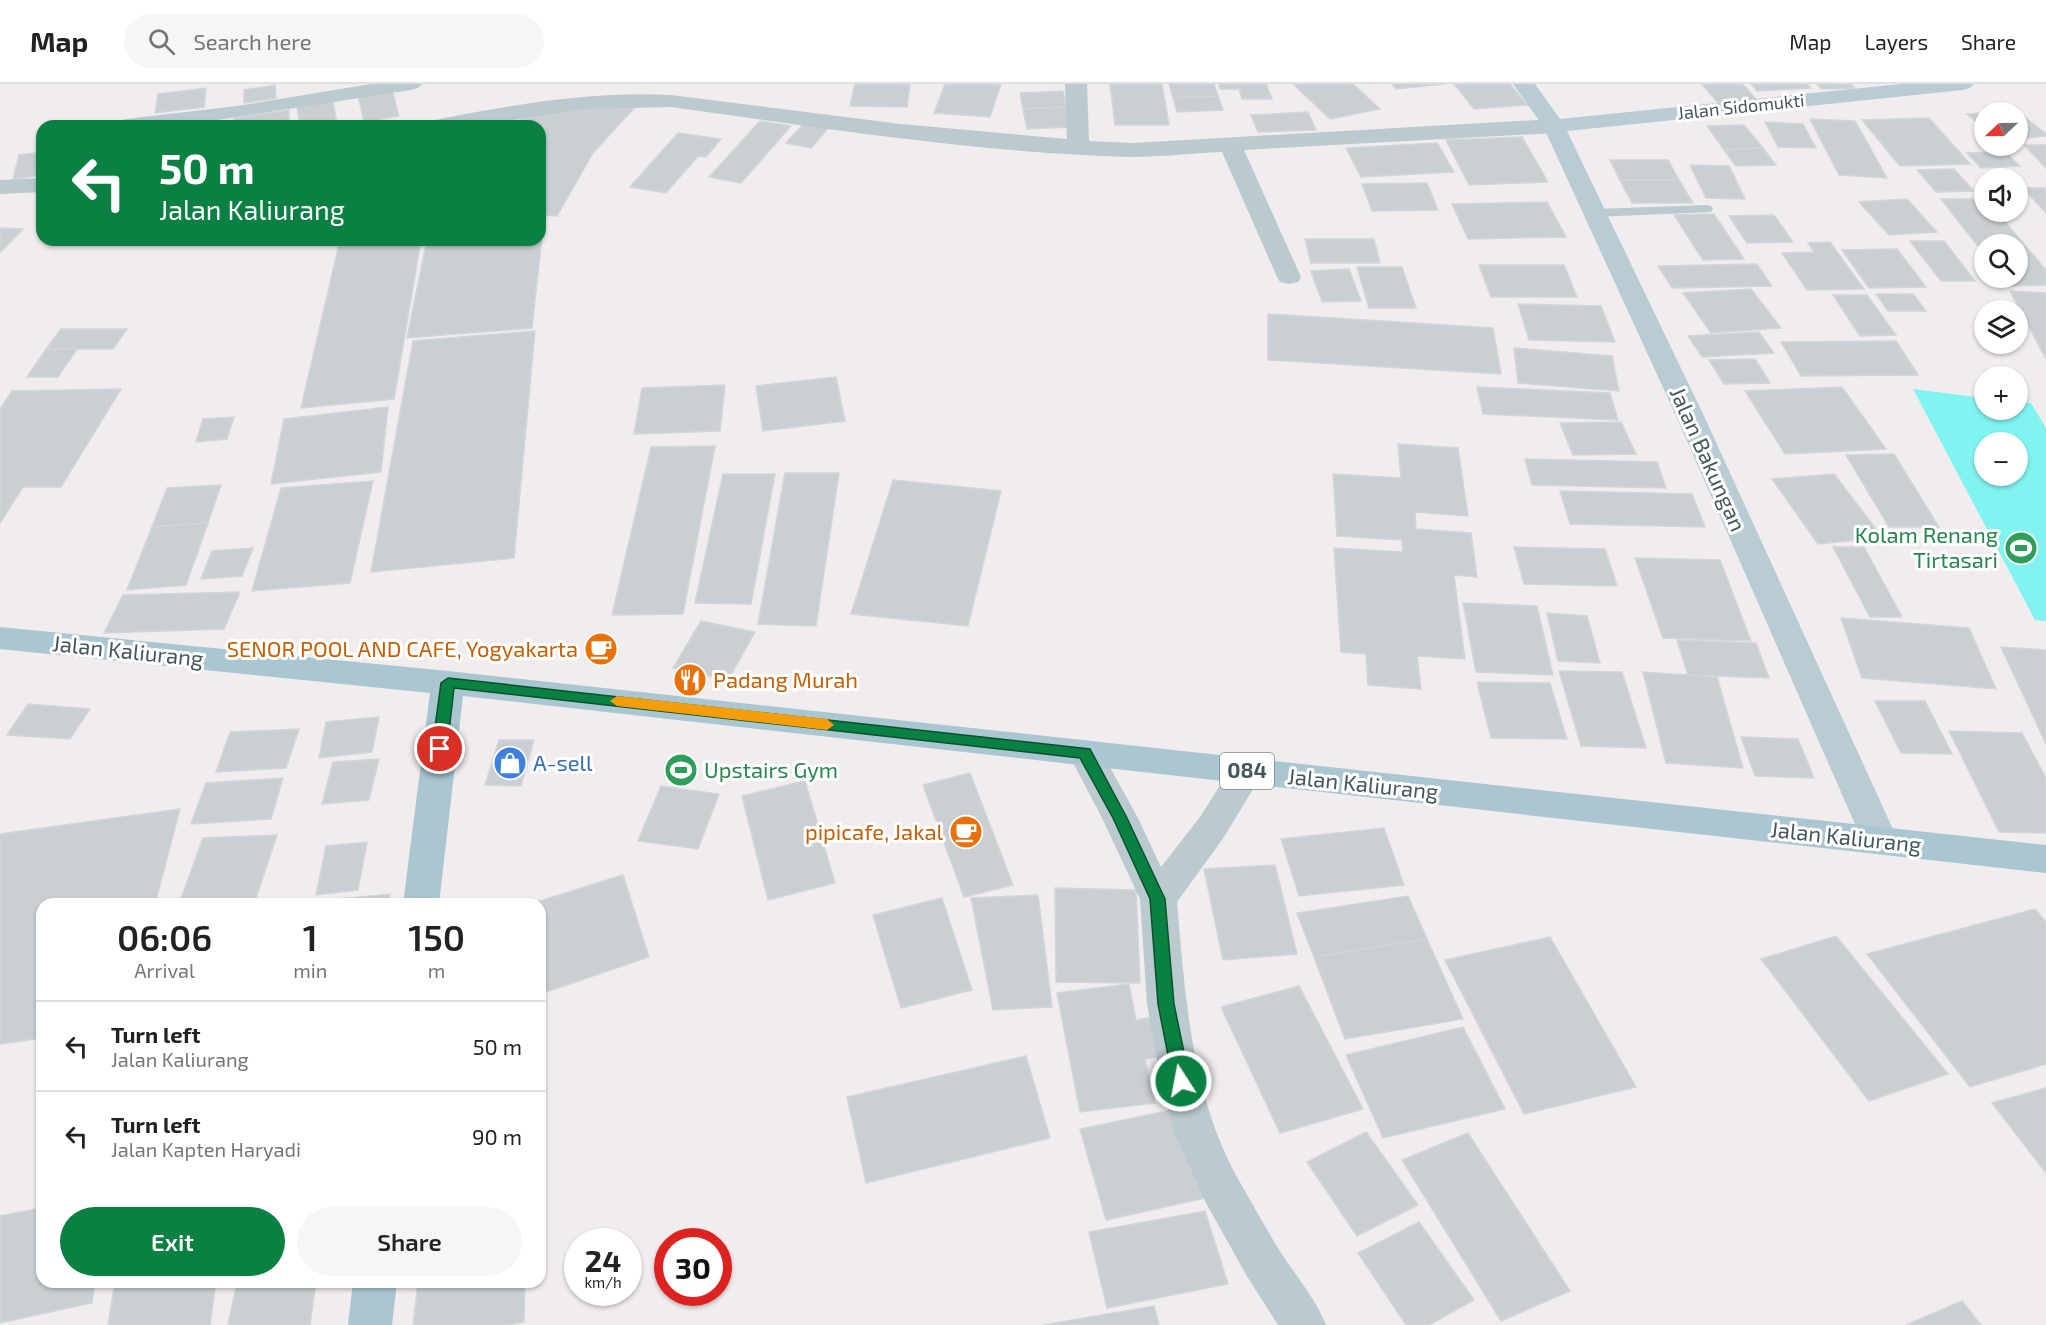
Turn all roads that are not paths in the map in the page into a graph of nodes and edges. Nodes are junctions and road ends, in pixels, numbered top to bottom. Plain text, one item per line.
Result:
1 (411, 84) edge
2 (1076, 84) edge
3 (1524, 84) edge
4 (1964, 84) edge
5 (609, 92) edge
6 (174, 120) edge
7 (476, 120) edge
8 (1554, 126) junction
9 (1230, 145) junction
10 (1078, 148) junction
11 (36, 184) edge
12 (0, 187) edge
13 (1706, 209) dead end
14 (1595, 213) junction
15 (1289, 277) dead end
16 (0, 638) edge
17 (448, 683) junction
18 (1085, 753) junction
19 (1247, 771) junction
20 (1880, 840) junction
21 (2046, 859) edge
22 (422, 898) edge
23 (1158, 899) junction
24 (374, 1288) edge
25 (370, 1325) edge
26 (1304, 1325) edge

1 - 6 street
2 - 10 street
3 - 8 main road, Jalan Bakungan
4 - 8 main road, Jalan Sidomukti
5 - 7 street
5 - 10 street
8 - 9 street
8 - 14 main road, Jalan Bakungan
9 - 10 street
9 - 15 street
11 - 12 street
13 - 14 lane
14 - 20 main road, Jalan Bakungan
16 - 17 main road, Jalan Kaliurang / 084
17 - 18 main road, Jalan Kaliurang / 084
17 - 22 main road
18 - 19 main road, Jalan Kaliurang / 084
18 - 23 street
19 - 20 main road, Jalan Kaliurang / 084
19 - 23 street
20 - 21 main road, Jalan Kaliurang / 084
23 - 26 street
24 - 25 main road

